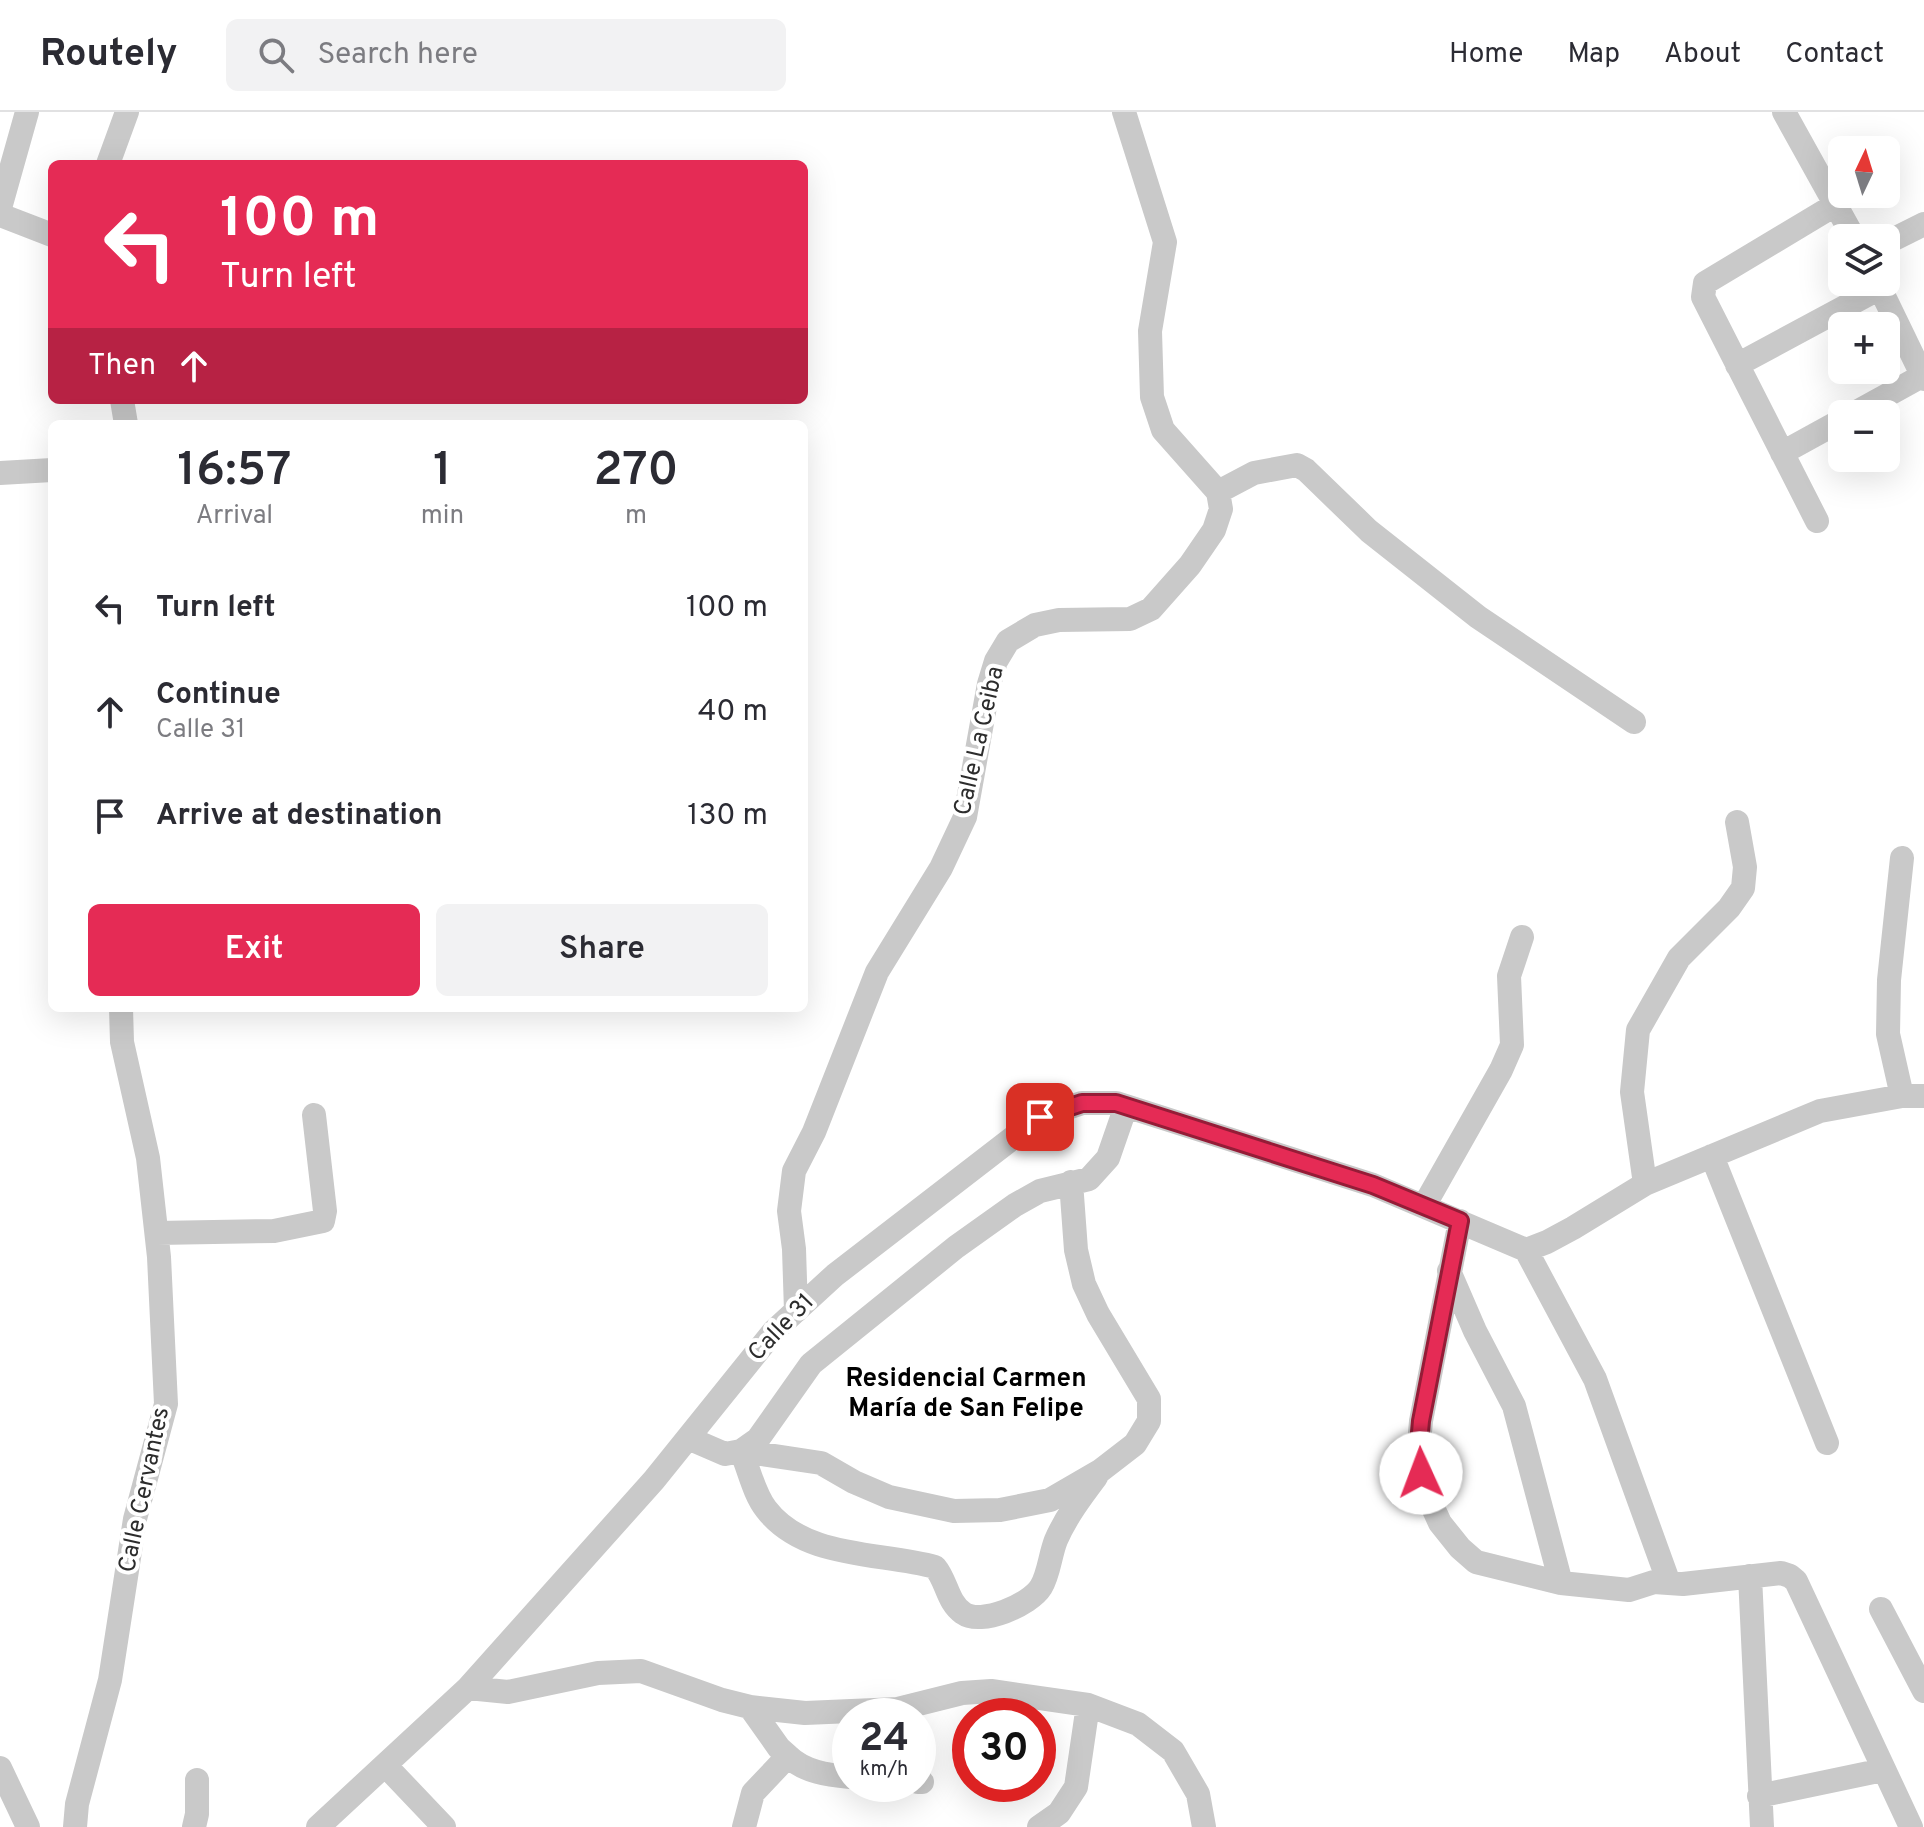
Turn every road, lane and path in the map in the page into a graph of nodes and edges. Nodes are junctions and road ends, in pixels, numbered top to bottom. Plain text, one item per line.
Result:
1 (27, 112) edge
2 (127, 112) edge
3 (1124, 112) edge
4 (1784, 112) edge
5 (109, 160) edge
6 (1828, 192) edge
7 (0, 208) edge
8 (1830, 208) edge
9 (0, 215) edge
10 (1924, 224) edge
11 (48, 233) edge
12 (1900, 236) edge
13 (1859, 296) edge
14 (1883, 296) edge
15 (1737, 365) junction
16 (1923, 378) edge
17 (1880, 400) edge
18 (1828, 428) edge
19 (1782, 453) junction
20 (48, 470) edge
21 (0, 473) edge
22 (1218, 492) junction
23 (1817, 521) dead end
24 (1634, 722) dead end
25 (1737, 822) dead end
26 (1902, 858) dead end
27 (1522, 937) dead end
28 (121, 1012) edge
29 (1913, 1096) edge
30 (1126, 1106) junction
31 (314, 1115) dead end
32 (1712, 1156) junction
33 (1071, 1182) junction
34 (1645, 1184) junction
35 (1424, 1206) junction
36 (1460, 1221) junction
37 (157, 1233) junction
38 (1526, 1250) junction
39 (1449, 1271) junction
40 (796, 1311) junction
41 (688, 1438) junction
42 (1827, 1443) dead end
43 (741, 1451) junction
44 (1100, 1471) junction
45 (1750, 1576) junction
46 (1561, 1583) junction
47 (1669, 1583) junction
48 (1881, 1609) dead end
49 (468, 1688) junction
50 (1924, 1691) edge
51 (1088, 1705) junction
52 (750, 1707) junction
53 (788, 1756) junction
54 (385, 1765) junction
55 (0, 1768) edge
56 (1883, 1770) junction
57 (832, 1776) edge
58 (197, 1780) dead end
59 (1759, 1796) junction
60 (16, 1817) edge
61 (75, 1827) edge
62 (194, 1827) edge
63 (318, 1827) edge
64 (444, 1827) edge
65 (744, 1827) edge
66 (1039, 1827) edge
67 (1204, 1827) edge
68 (1762, 1827) edge
69 (1911, 1827) edge

1 - 7 street
2 - 5 street
3 - 22 street
4 - 6 street
8 - 15 street
9 - 11 street
10 - 12 street
13 - 15 street
14 - 16 street
15 - 19 street
16 - 17 street
18 - 19 street
19 - 23 street
20 - 21 street
22 - 24 street
22 - 40 street, Calle La Ceiba
25 - 34 street
26 - 29 street
27 - 35 street
28 - 37 street, Calle Cervantes
29 - 32 street
30 - 33 street
30 - 35 street, Calle 31
30 - 40 street, Calle 31
31 - 37 street
32 - 34 street
32 - 42 street
33 - 43 street
33 - 44 street
34 - 38 street
35 - 36 street, Calle 31
36 - 38 street, Calle 31
36 - 39 street
37 - 61 street, Calle Cervantes
38 - 47 street
39 - 46 street
39 - 46 street
40 - 41 street, Calle 31
41 - 43 street
41 - 49 street, Calle 31
43 - 44 street
43 - 44 street
45 - 47 street
45 - 56 street
45 - 59 street
46 - 47 street
48 - 50 street
49 - 52 street
49 - 54 street, Calle 31
51 - 52 street
51 - 66 street
51 - 67 street
52 - 53 street
53 - 57 street
53 - 65 street
54 - 63 street, Calle 31
54 - 64 street
55 - 60 street
56 - 59 street
56 - 69 street
58 - 62 street
59 - 68 street

